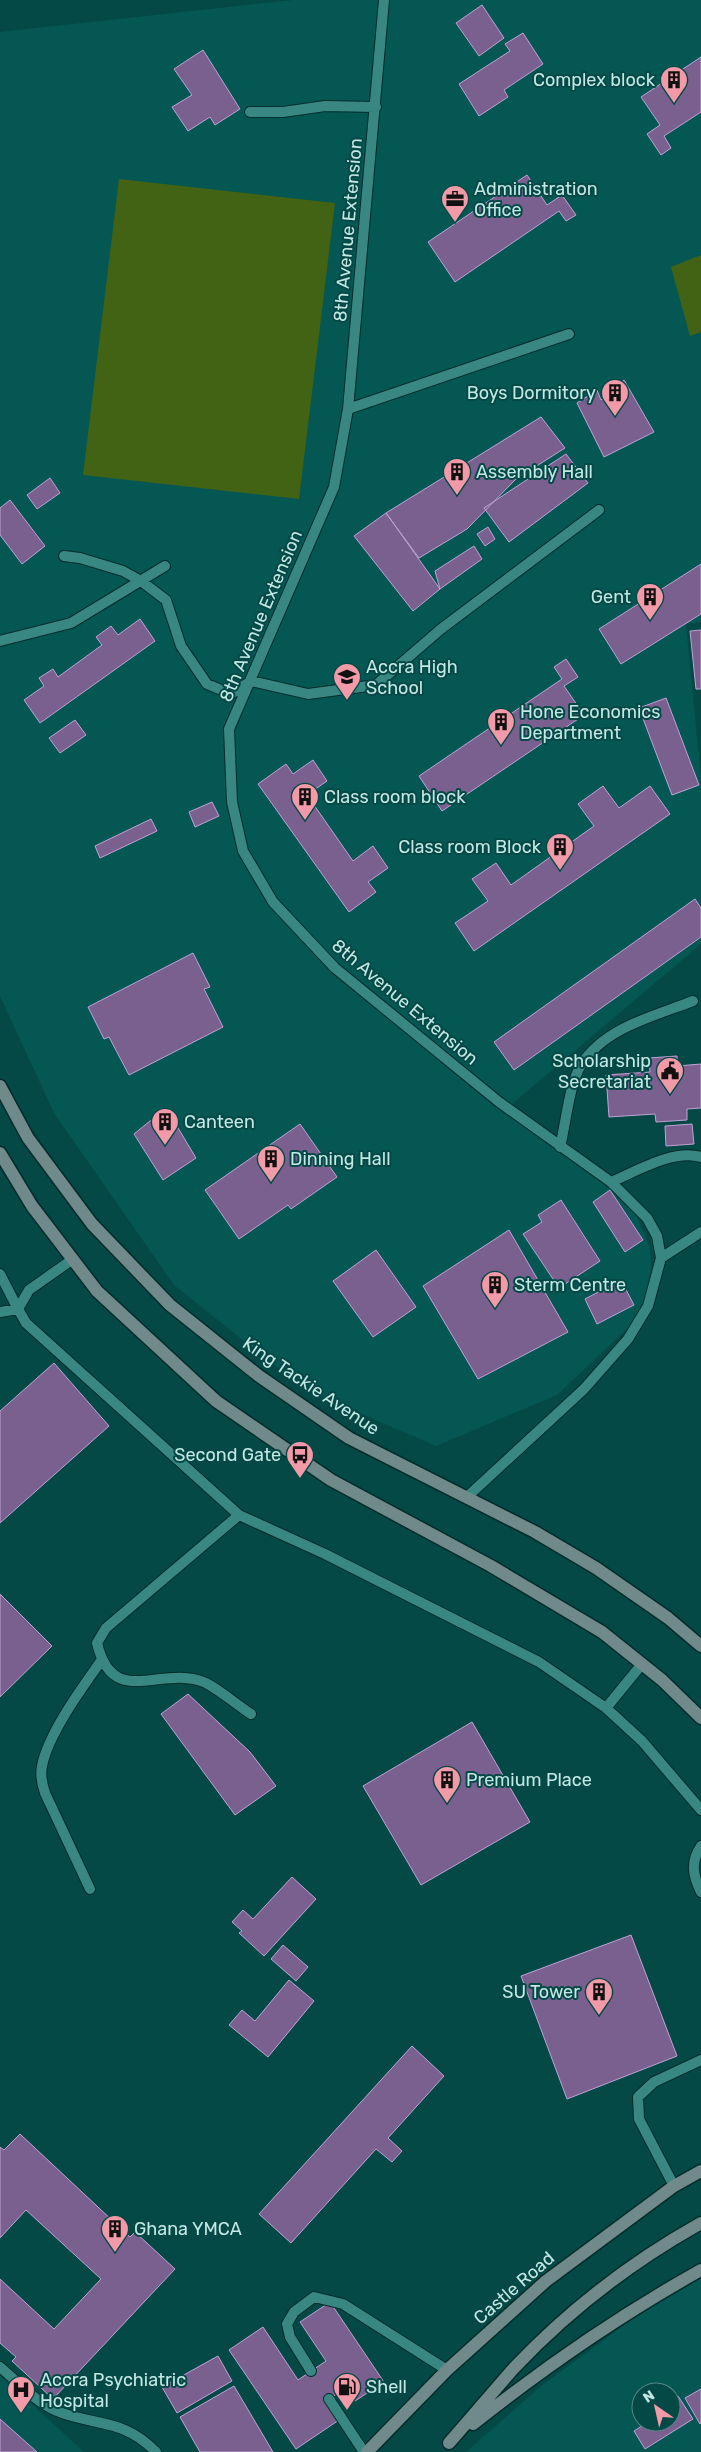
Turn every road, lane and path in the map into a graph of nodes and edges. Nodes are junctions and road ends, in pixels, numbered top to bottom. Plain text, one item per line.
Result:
1 (384, 0) edge
2 (376, 107) junction
3 (250, 112) dead end
4 (568, 334) dead end
5 (348, 410) junction
6 (599, 510) dead end
7 (64, 556) dead end
8 (165, 566) dead end
9 (141, 581) junction
10 (0, 641) edge
11 (251, 681) junction
12 (693, 1002) dead end
13 (0, 1086) edge
14 (560, 1147) junction
15 (0, 1153) edge
16 (701, 1157) edge
17 (612, 1182) junction
18 (701, 1232) edge
19 (661, 1258) junction
20 (73, 1259) junction
21 (0, 1274) edge
22 (18, 1309) junction
23 (0, 1312) edge
24 (466, 1498) junction
25 (239, 1515) junction
26 (701, 1646) edge
27 (101, 1660) junction
28 (642, 1664) junction
29 (606, 1708) junction
30 (251, 1714) dead end
31 (701, 1718) edge
32 (701, 1810) edge
33 (701, 1846) edge
34 (90, 1889) dead end
35 (701, 1892) edge
36 (701, 2060) edge
37 (701, 2170) edge
38 (674, 2186) junction
39 (701, 2223) edge
40 (701, 2270) edge
41 (0, 2367) edge
42 (447, 2370) junction
43 (311, 2371) dead end
44 (329, 2399) dead end
45 (445, 2448) edge
46 (156, 2452) edge
47 (365, 2452) edge

1 - 2 lane, 8th Avenue Extension
2 - 3 lane
2 - 5 lane, 8th Avenue Extension
4 - 5 lane
5 - 11 lane, 8th Avenue Extension
6 - 11 lane
7 - 9 lane
8 - 9 lane
9 - 10 lane
9 - 11 lane
11 - 14 lane, 8th Avenue Extension
12 - 14 lane
13 - 24 main road, King Tackie Avenue
14 - 17 lane, 8th Avenue Extension
15 - 20 main road
16 - 17 lane
17 - 19 lane, 8th Avenue Extension
18 - 19 lane
19 - 24 lane, 8th Avenue Extension
20 - 22 lane
20 - 28 main road
21 - 22 lane
22 - 23 lane
22 - 25 lane
24 - 26 main road, King Tackie Avenue
25 - 27 lane
25 - 29 lane
27 - 30 lane
27 - 34 lane
28 - 29 lane
28 - 31 main road
29 - 32 lane
33 - 35 lane
36 - 38 lane
37 - 38 main road, Castle Road
38 - 42 main road, Castle Road
39 - 45 main road
40 - 45 main road
41 - 46 lane
42 - 43 lane
42 - 47 main road, Castle Road
44 - 47 lane

